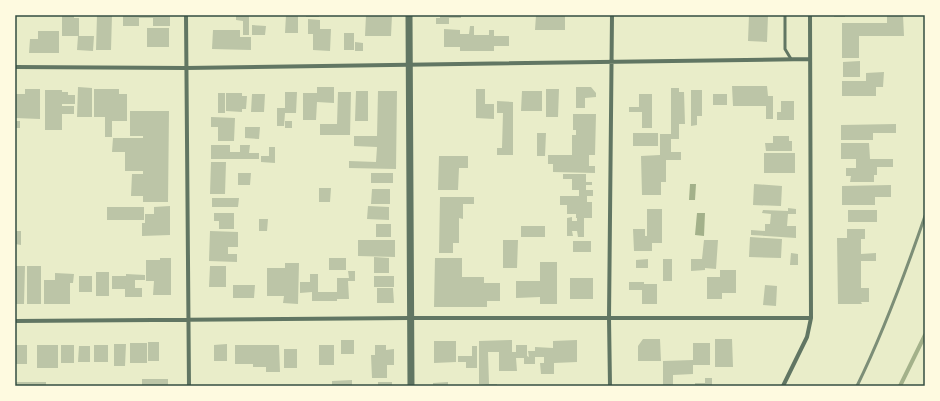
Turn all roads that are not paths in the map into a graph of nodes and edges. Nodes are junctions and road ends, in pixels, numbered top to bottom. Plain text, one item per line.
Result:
1 (186, 15) edge
2 (409, 15) edge
3 (612, 15) edge
4 (785, 15) edge
5 (810, 15) edge
6 (810, 59) junction
7 (792, 60) junction
8 (612, 63) junction
9 (409, 65) junction
10 (15, 67) edge
11 (186, 68) junction
12 (410, 318) junction
13 (609, 318) junction
14 (811, 318) junction
15 (188, 320) junction
16 (15, 321) edge
17 (189, 386) edge
18 (411, 386) edge
19 (610, 386) edge
20 (783, 386) edge

1 - 11 street
2 - 9 street
3 - 8 street
4 - 7 lane
5 - 6 street
6 - 7 street
6 - 14 street
7 - 8 street
8 - 9 street
8 - 13 street
9 - 11 street
9 - 12 street
10 - 11 street
11 - 15 street
12 - 13 street
12 - 15 street
12 - 18 street
13 - 14 street
13 - 19 street
14 - 20 street
15 - 16 street
15 - 17 street

